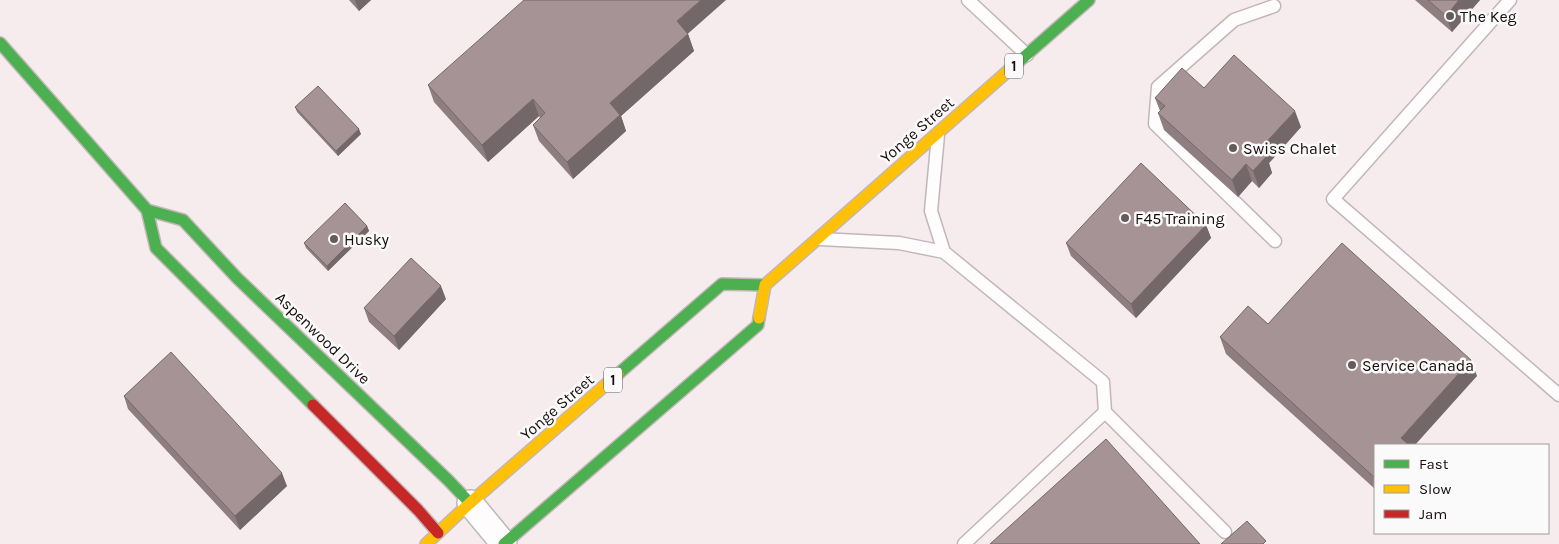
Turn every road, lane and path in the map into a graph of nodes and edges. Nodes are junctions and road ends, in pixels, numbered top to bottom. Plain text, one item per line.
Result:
1 (968, 0) edge
2 (1090, 0) edge
3 (1510, 0) edge
4 (1274, 6) dead end
5 (0, 43) edge
6 (1027, 55) junction
7 (939, 133) junction
8 (147, 210) junction
9 (818, 239) junction
10 (1275, 240) dead end
11 (944, 252) junction
12 (765, 285) junction
13 (1559, 394) edge
14 (1104, 412) junction
15 (470, 503) junction
16 (1226, 532) dead end
17 (438, 540) edge
18 (504, 544) edge
19 (964, 544) edge

1 - 6 lane
2 - 6 main road, Yonge Street / 1
3 - 13 lane
4 - 10 lane
5 - 8 main road
6 - 7 main road, Yonge Street / 1
7 - 9 main road, Yonge Street / 1
7 - 11 lane
8 - 15 main road, Aspenwood Drive
8 - 17 main road
9 - 11 lane
9 - 12 main road, Yonge Street / 1
11 - 14 lane
12 - 15 main road, Yonge Street / 1
12 - 18 main road
14 - 16 lane
14 - 19 lane
15 - 17 main road, Yonge Street / 1
15 - 18 street

